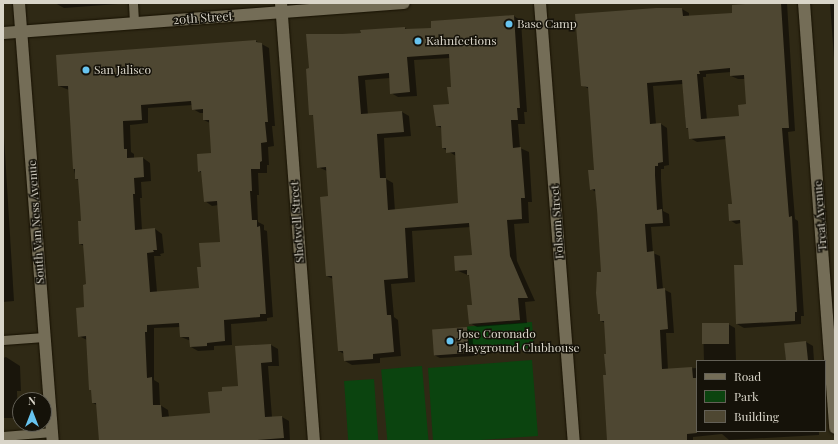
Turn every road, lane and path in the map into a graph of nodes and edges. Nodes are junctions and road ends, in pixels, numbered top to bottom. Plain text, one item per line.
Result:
1 (19, 3) edge
2 (132, 3) edge
3 (404, 3) edge
4 (540, 3) edge
5 (804, 3) edge
6 (281, 8) edge
7 (134, 24) junction
8 (21, 32) junction
9 (3, 33) edge
10 (44, 336) junction
11 (3, 340) edge
12 (835, 428) edge
13 (3, 436) edge
14 (52, 437) edge
15 (314, 441) edge
16 (574, 441) edge

1 - 8 street, South Van Ness Avenue
2 - 7 lane
3 - 6 street, 20th Street
4 - 16 street, Folsom Street
5 - 12 street, Treat Avenue
6 - 7 street, 20th Street
6 - 15 street, Shotwell Street
7 - 8 street, 20th Street
8 - 9 street, 20th Street
8 - 10 street, South Van Ness Avenue
10 - 11 lane
10 - 14 street, South Van Ness Avenue
13 - 14 lane

